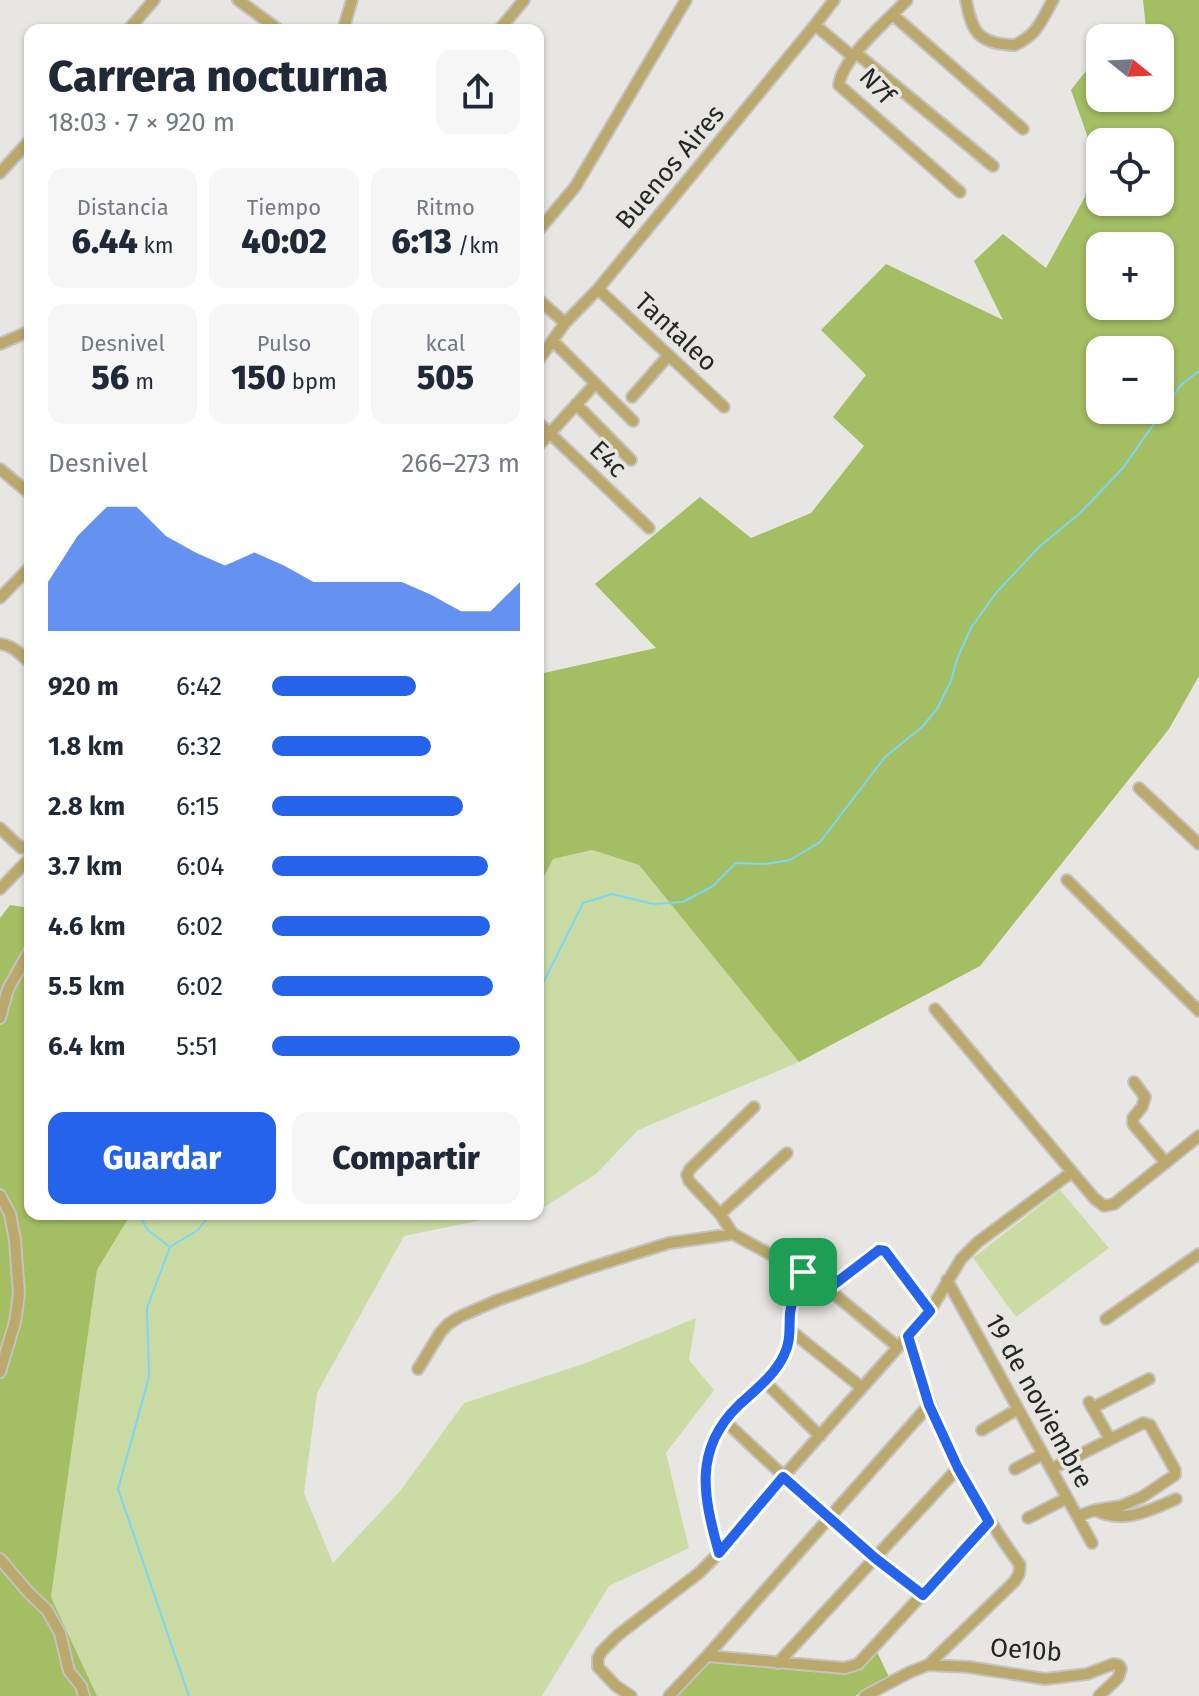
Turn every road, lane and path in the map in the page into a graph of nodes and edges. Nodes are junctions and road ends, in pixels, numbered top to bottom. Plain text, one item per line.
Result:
1 (154, 0) edge
2 (238, 0) edge
3 (352, 0) edge
4 (524, 0) edge
5 (686, 0) edge
6 (834, 0) edge
7 (907, 0) edge
8 (966, 0) edge
9 (1053, 0) edge
10 (893, 15) junction
11 (133, 24) edge
12 (271, 24) edge
13 (345, 24) edge
14 (504, 24) edge
15 (815, 25) junction
16 (854, 54) junction
17 (1023, 129) dead end
18 (24, 147) edge
19 (993, 166) dead end
20 (0, 173) edge
21 (960, 192) dead end
22 (544, 224) edge
23 (598, 289) junction
24 (544, 304) edge
25 (565, 323) junction
26 (24, 334) edge
27 (554, 342) junction
28 (0, 344) edge
29 (544, 354) edge
30 (669, 355) junction
31 (595, 384) junction
32 (632, 397) dead end
33 (576, 404) junction
34 (724, 407) dead end
35 (633, 421) dead end
36 (544, 428) edge
37 (549, 433) junction
38 (544, 439) edge
39 (631, 460) dead end
40 (0, 469) edge
41 (24, 489) edge
42 (649, 528) dead end
43 (24, 573) edge
44 (0, 598) edge
45 (0, 644) edge
46 (24, 658) edge
47 (1139, 788) dead end
48 (0, 828) edge
49 (1199, 844) edge
50 (24, 847) edge
51 (24, 864) edge
52 (1067, 880) dead end
53 (0, 889) edge
54 (24, 961) edge
55 (935, 1009) dead end
56 (1199, 1011) edge
57 (0, 1018) edge
58 (1134, 1082) dead end
59 (754, 1107) dead end
60 (1199, 1136) edge
61 (787, 1153) dead end
62 (1166, 1163) junction
63 (1072, 1172) junction
64 (0, 1195) edge
65 (720, 1214) junction
66 (733, 1234) junction
67 (1199, 1254) edge
68 (803, 1272) junction
69 (947, 1280) junction
70 (828, 1289) junction
71 (930, 1311) junction
72 (1106, 1319) dead end
73 (791, 1331) junction
74 (908, 1336) junction
75 (898, 1347) junction
76 (418, 1369) dead end
77 (0, 1372) edge
78 (1149, 1379) dead end
79 (764, 1381) junction
80 (861, 1387) junction
81 (929, 1405) junction
82 (1018, 1409) junction
83 (724, 1420) junction
84 (982, 1430) dead end
85 (820, 1436) junction
86 (1110, 1439) junction
87 (1043, 1454) junction
88 (958, 1468) junction
89 (1015, 1469) dead end
90 (1051, 1469) junction
91 (783, 1477) junction
92 (1067, 1498) junction
93 (1176, 1499) dead end
94 (1095, 1510) junction
95 (1078, 1516) junction
96 (829, 1518) junction
97 (1028, 1518) dead end
98 (989, 1522) junction
99 (1092, 1543) dead end
100 (719, 1553) junction
101 (875, 1558) junction
102 (0, 1559) edge
103 (923, 1595) junction
104 (707, 1656) junction
105 (778, 1663) junction
106 (928, 1665) junction
107 (84, 1696) edge
108 (631, 1696) edge
109 (669, 1696) edge
110 (865, 1696) edge
111 (1099, 1696) edge

1 - 11 street
2 - 12 street
3 - 13 street
4 - 14 street
5 - 22 street
6 - 15 street, Buenos Aires
7 - 10 street, N7f
8 - 9 street
10 - 16 street, N7f
10 - 17 street
15 - 16 street
15 - 23 street, Buenos Aires
16 - 19 street
16 - 21 street, N7f
18 - 20 street
23 - 25 street, Buenos Aires
23 - 30 street, Tantaleo
24 - 25 street
25 - 27 street, Buenos Aires
26 - 28 street
27 - 29 street, Buenos Aires
27 - 31 street
30 - 32 street
30 - 34 street, Tantaleo
31 - 33 street
31 - 35 street
33 - 37 street
33 - 39 street
36 - 37 street, E4c
37 - 38 street
37 - 42 street, E4c
40 - 41 street
43 - 44 street
45 - 46 street
47 - 49 street
48 - 50 street
51 - 53 street
52 - 56 street
54 - 57 street
55 - 63 street
58 - 62 street
59 - 65 street
60 - 62 street
61 - 65 street
62 - 63 street
63 - 69 street
64 - 77 street
65 - 66 street
66 - 68 street
66 - 76 street
67 - 72 street
68 - 70 street
68 - 73 street
69 - 71 street
69 - 82 street, 19 de noviembre
70 - 71 street
70 - 75 street
71 - 74 street
73 - 79 street
73 - 80 street
74 - 75 street
74 - 81 street
75 - 80 street
78 - 86 street
79 - 83 street
79 - 85 street
80 - 85 street
81 - 88 street
81 - 96 street
82 - 84 street
82 - 87 street, 19 de noviembre
83 - 91 street
83 - 100 street
85 - 91 street
86 - 90 street
86 - 94 street
87 - 89 street
87 - 90 street, 19 de noviembre
88 - 98 street
88 - 101 street
90 - 92 street, 19 de noviembre
91 - 96 street
91 - 100 street
92 - 95 street, 19 de noviembre
92 - 97 street
93 - 94 street
94 - 95 street
95 - 99 street, 19 de noviembre
96 - 101 street
96 - 104 street
98 - 103 street
98 - 106 street
100 - 108 street
101 - 103 street
101 - 105 street
102 - 107 street
103 - 105 street
104 - 105 street
104 - 109 street
106 - 110 street
106 - 111 street, Oe10b

